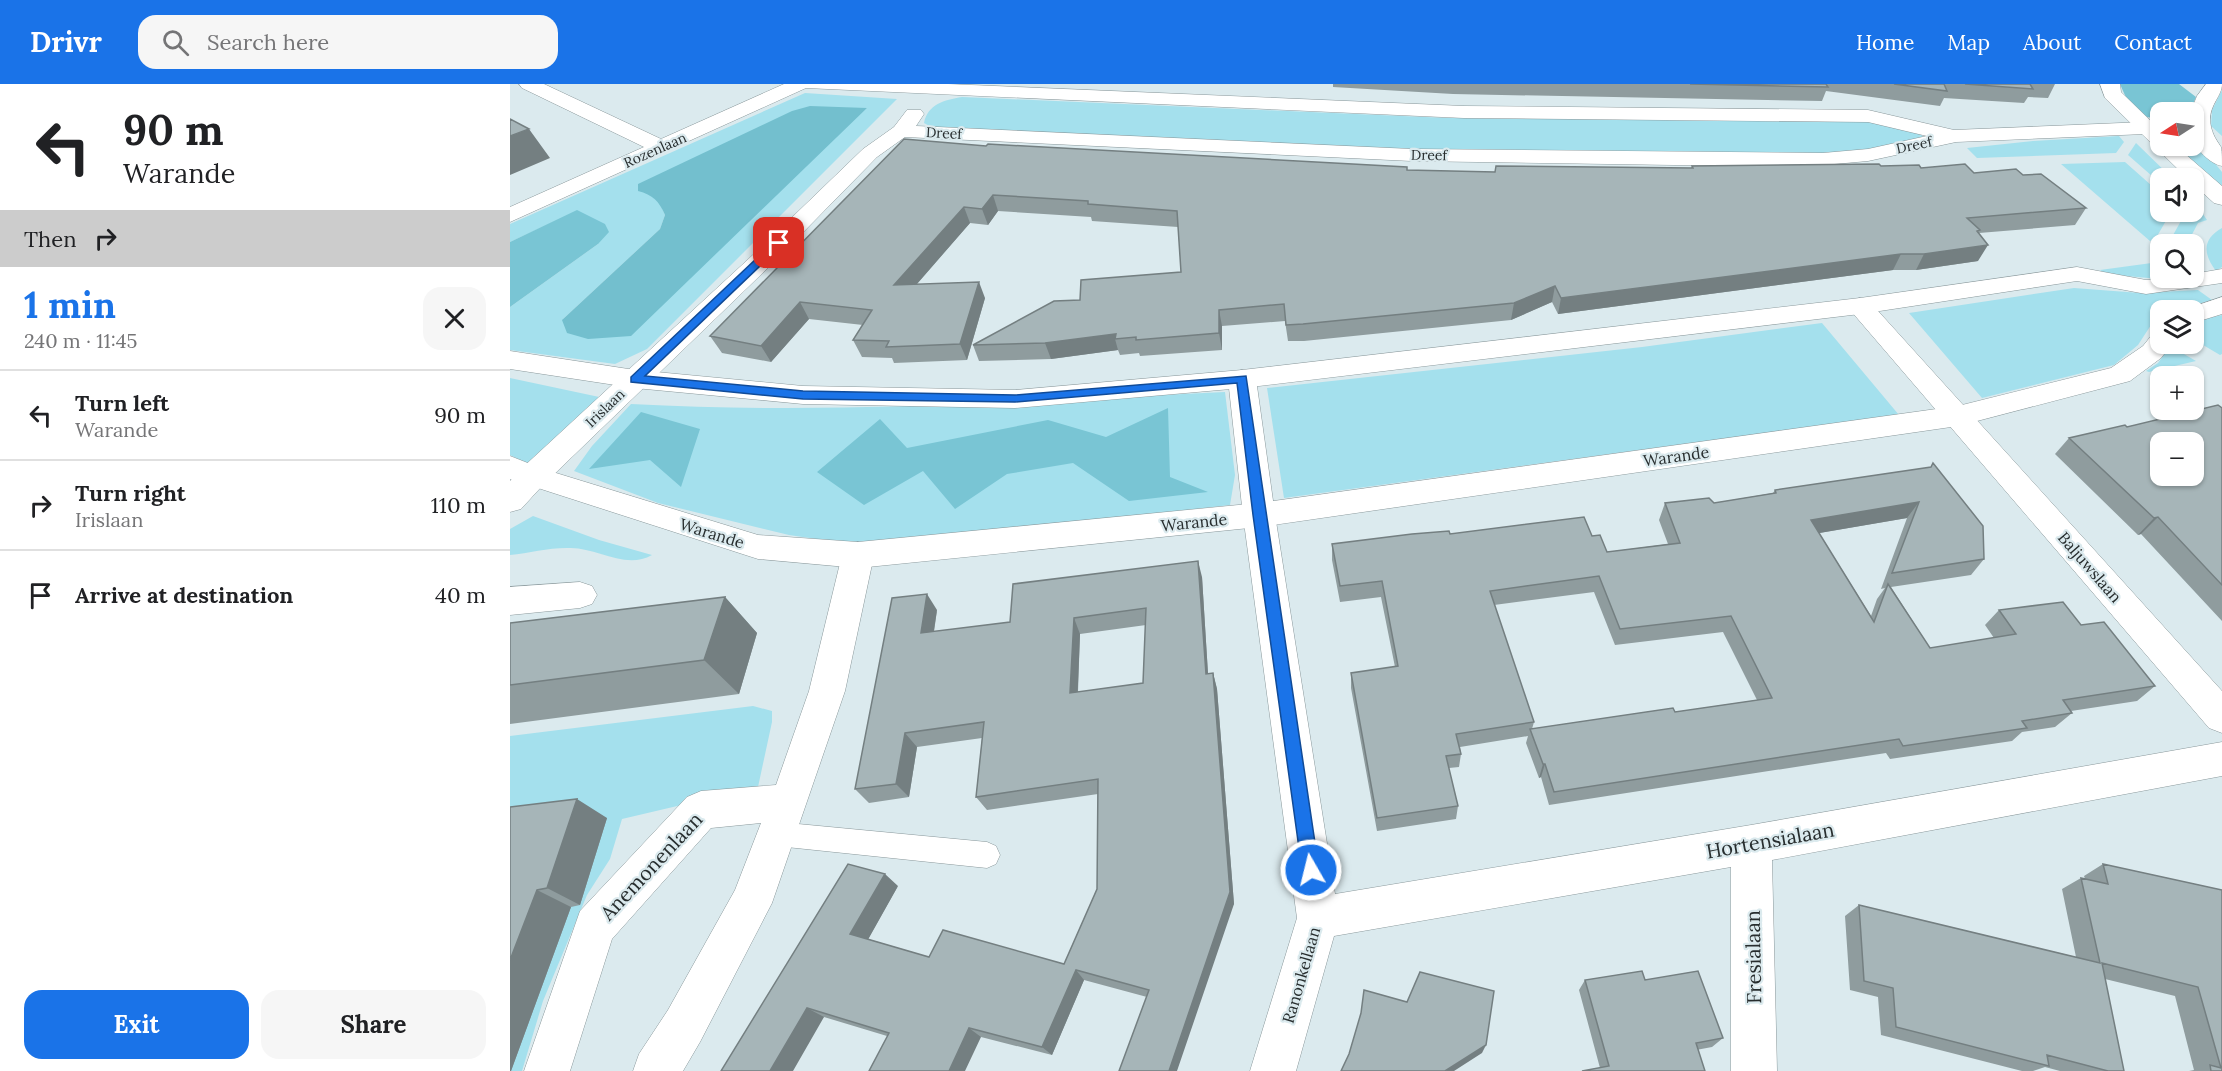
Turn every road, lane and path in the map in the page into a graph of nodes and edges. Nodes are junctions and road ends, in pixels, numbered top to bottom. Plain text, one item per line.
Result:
1 (530, 84) edge
2 (800, 84) edge
3 (812, 84) edge
4 (2110, 84) edge
5 (2218, 84) edge
6 (1080, 90) edge
7 (931, 91) junction
8 (901, 131) junction
9 (2150, 132) edge
10 (2150, 135) edge
11 (1956, 136) junction
12 (2214, 144) edge
13 (661, 147) junction
14 (2175, 156) edge
15 (2222, 160) edge
16 (2222, 198) edge
17 (510, 215) edge
18 (2222, 276) edge
19 (2222, 305) edge
20 (1860, 306) junction
21 (2204, 311) edge
22 (2150, 353) edge
23 (510, 360) edge
24 (635, 379) junction
25 (1242, 379) junction
26 (1958, 416) junction
27 (521, 472) edge
28 (510, 501) edge
29 (1259, 515) junction
30 (858, 555) junction
31 (580, 595) dead end
32 (510, 602) edge
33 (2222, 717) edge
34 (2222, 759) edge
35 (783, 818) junction
36 (1752, 844) junction
37 (987, 855) dead end
38 (1318, 918) junction
39 (547, 1071) edge
40 (656, 1071) edge
41 (1273, 1071) edge
42 (1754, 1071) edge

1 - 13 street
2 - 13 street, Rozenlaan
3 - 7 street
4 - 9 street
5 - 12 street
6 - 7 street, Dreef
6 - 11 street, Dreef
7 - 8 street, Irislaan
8 - 11 street, Dreef
8 - 24 street, Irislaan
10 - 11 street, Dreef
12 - 15 street
13 - 17 street, Rozenlaan
14 - 16 street
18 - 20 street
19 - 21 street
20 - 25 street
20 - 26 street
22 - 26 street, Warande
23 - 24 street
24 - 25 street
24 - 27 street, Irislaan
25 - 29 street, Ranonkellaan
26 - 29 street, Warande
26 - 33 street, Baljuwslaan
27 - 28 street, Irislaan
27 - 30 street, Warande
29 - 30 street, Warande
29 - 38 street, Ranonkellaan
30 - 35 street
31 - 32 street
34 - 36 street, Hortensialaan
35 - 37 lane
35 - 39 street, Anemonenlaan
35 - 40 street
36 - 38 street, Hortensialaan
36 - 42 street, Fresialaan
38 - 41 street, Ranonkellaan

